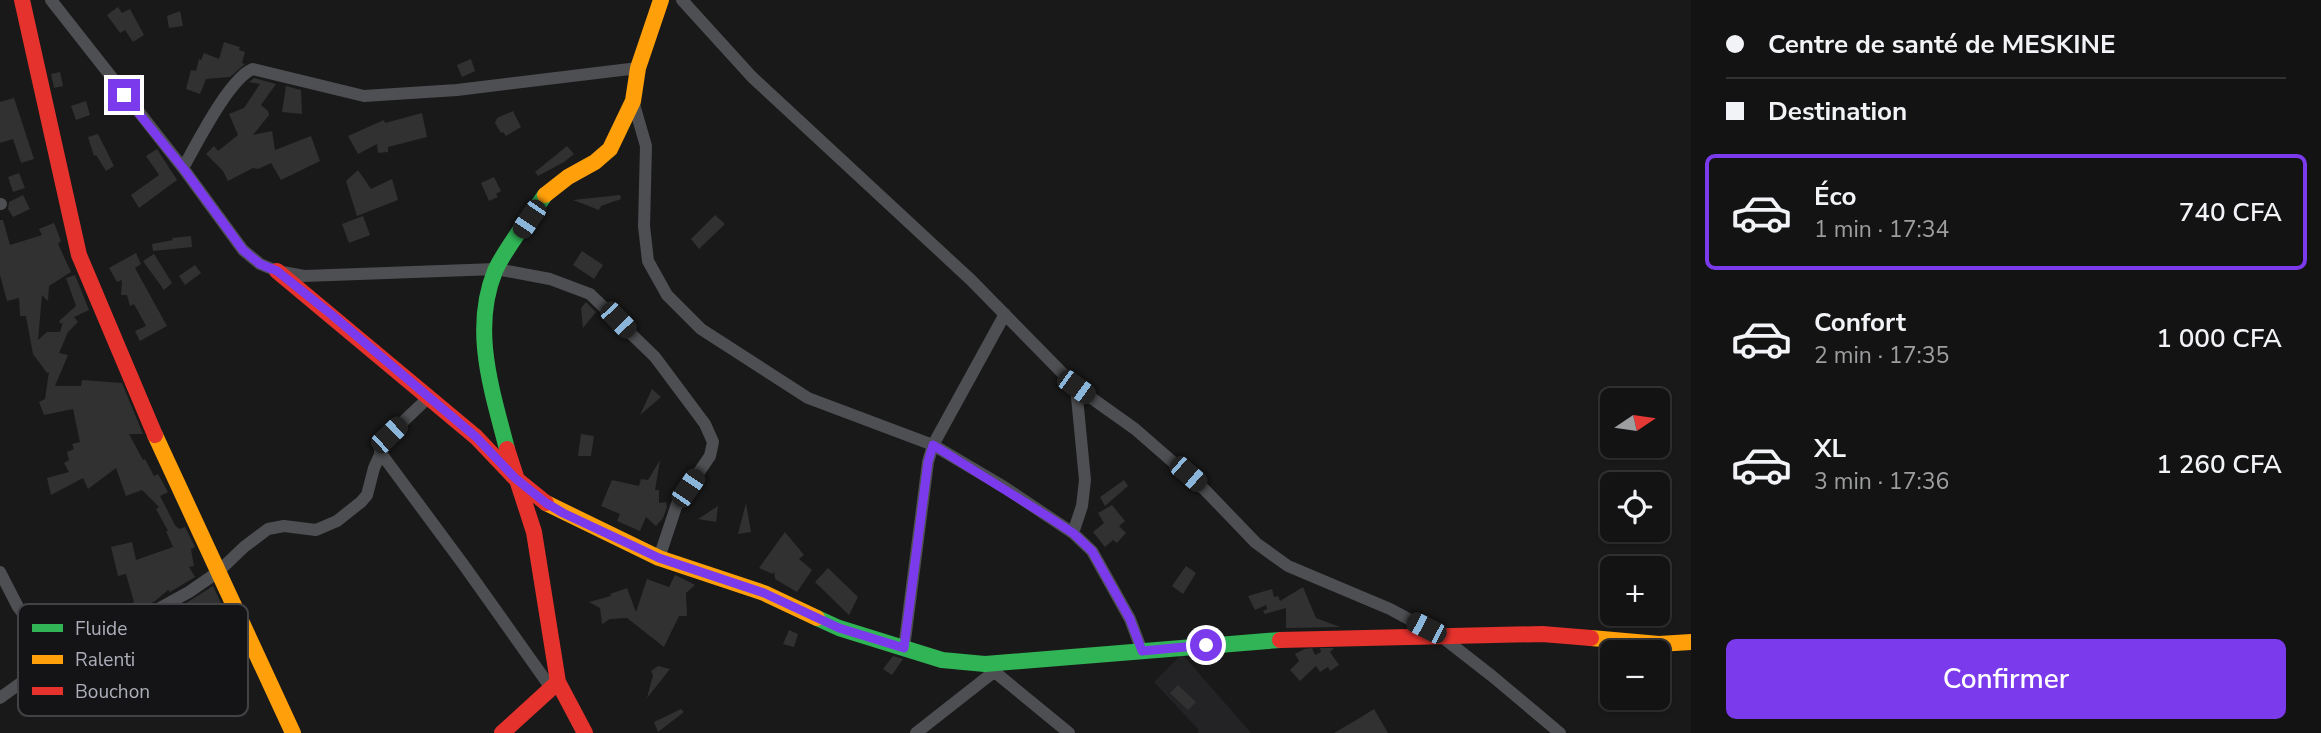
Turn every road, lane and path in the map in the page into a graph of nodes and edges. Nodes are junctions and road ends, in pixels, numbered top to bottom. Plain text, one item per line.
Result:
1 (22, 0) edge
2 (51, 0) edge
3 (661, 0) edge
4 (682, 0) edge
5 (638, 68) junction
6 (633, 101) junction
7 (183, 168) junction
8 (496, 269) junction
9 (277, 271) junction
10 (1005, 314) junction
11 (1076, 387) junction
12 (428, 398) junction
13 (933, 445) junction
14 (380, 452) junction
15 (515, 478) junction
16 (1073, 533) junction
17 (659, 558) junction
18 (0, 572) edge
19 (218, 572) junction
20 (167, 604) edge
21 (233, 604) edge
22 (18, 607) edge
23 (248, 636) edge
24 (1442, 637) junction
25 (1691, 642) edge
26 (904, 648) junction
27 (1142, 651) junction
28 (990, 667) junction
29 (18, 685) edge
30 (554, 685) junction
31 (0, 698) edge
32 (293, 733) edge
33 (502, 733) edge
34 (585, 733) edge
35 (916, 733) edge
36 (1069, 733) edge
37 (1560, 733) edge

1 - 19 street
2 - 7 street
3 - 5 street
4 - 10 street
5 - 6 street
5 - 7 street
6 - 8 street
6 - 13 street
7 - 9 street
8 - 9 street
8 - 15 street
8 - 17 street
9 - 12 street
10 - 11 street
10 - 13 street
11 - 16 street
11 - 24 street
12 - 14 street
12 - 15 street
13 - 16 street
13 - 26 street
14 - 19 street
14 - 30 street
15 - 17 street
15 - 30 street
16 - 27 street
17 - 26 street
18 - 22 street
19 - 20 street
19 - 21 street
23 - 32 street
24 - 25 street
24 - 27 street
24 - 37 street
26 - 28 street
27 - 28 street
28 - 35 street
28 - 36 street
29 - 31 street
30 - 33 street
30 - 34 street

